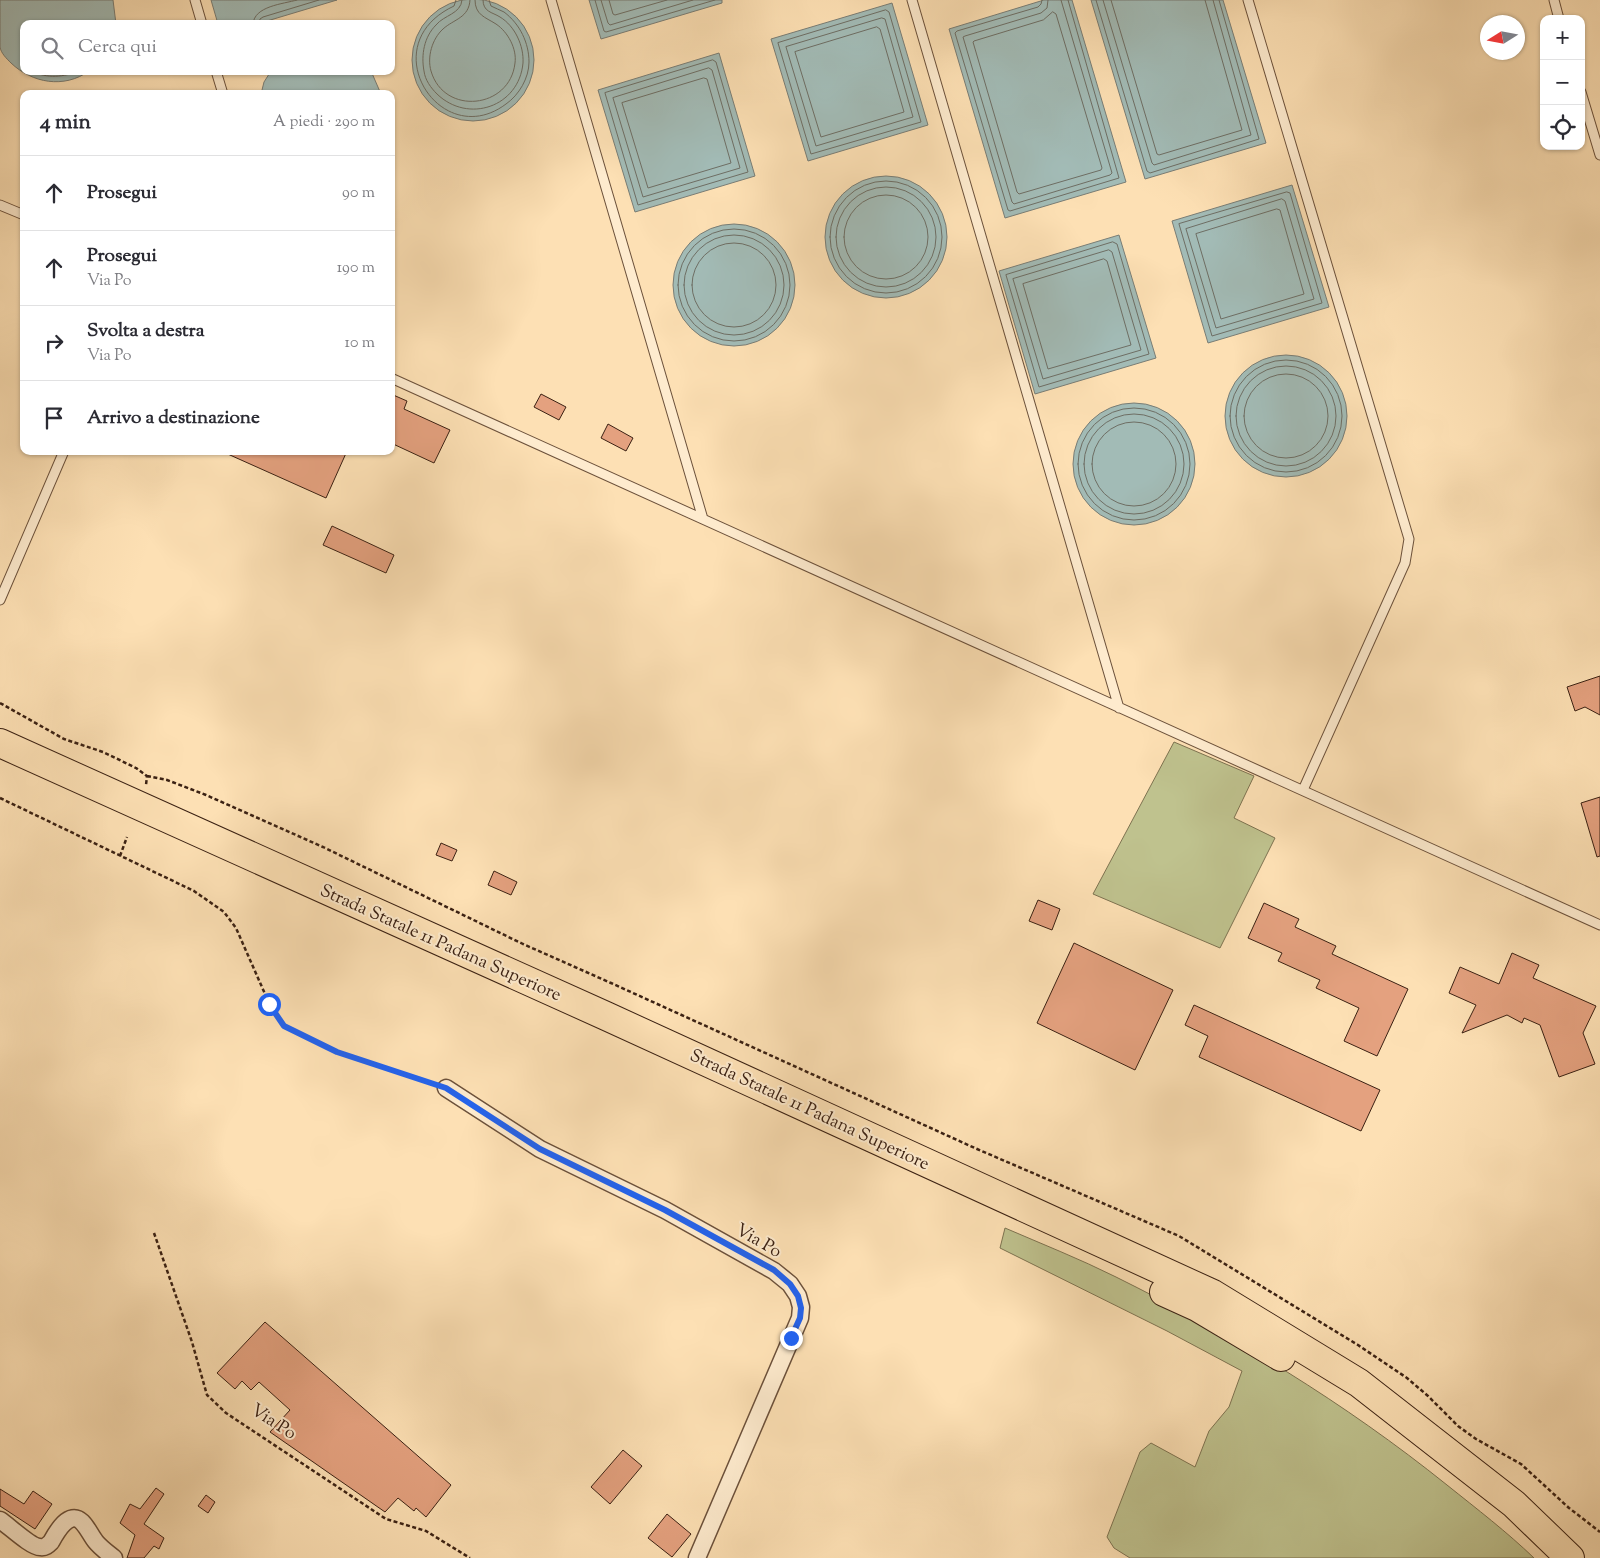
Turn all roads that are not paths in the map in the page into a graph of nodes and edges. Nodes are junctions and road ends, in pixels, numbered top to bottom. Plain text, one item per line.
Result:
1 (195, 0) edge
2 (551, 0) edge
3 (912, 0) edge
4 (1248, 0) edge
5 (1554, 0) edge
6 (1558, 15) edge
7 (201, 20) edge
8 (217, 75) edge
9 (222, 90) edge
10 (1585, 105) edge
11 (1600, 154) edge
12 (0, 205) edge
13 (20, 213) edge
14 (395, 380) edge
15 (62, 455) edge
16 (703, 519) junction
17 (0, 600) edge
18 (1119, 708) junction
19 (0, 743) edge
20 (0, 761) edge
21 (1303, 790) junction
22 (1600, 925) edge
23 (446, 1088) road end
24 (0, 1520) edge
25 (114, 1558) edge
26 (697, 1558) edge
27 (1547, 1558) edge
28 (1570, 1558) edge

1 - 7 lane
2 - 16 lane
3 - 18 lane
4 - 21 lane
5 - 6 lane
8 - 9 lane
10 - 11 lane
12 - 13 lane
14 - 16 lane
15 - 17 lane
16 - 18 lane
18 - 21 lane
19 - 28 highway, Strada Statale 11 Padana Superiore
20 - 27 highway, Strada Statale 11 Padana Superiore
21 - 22 lane
23 - 26 street, Via Po
24 - 25 street

